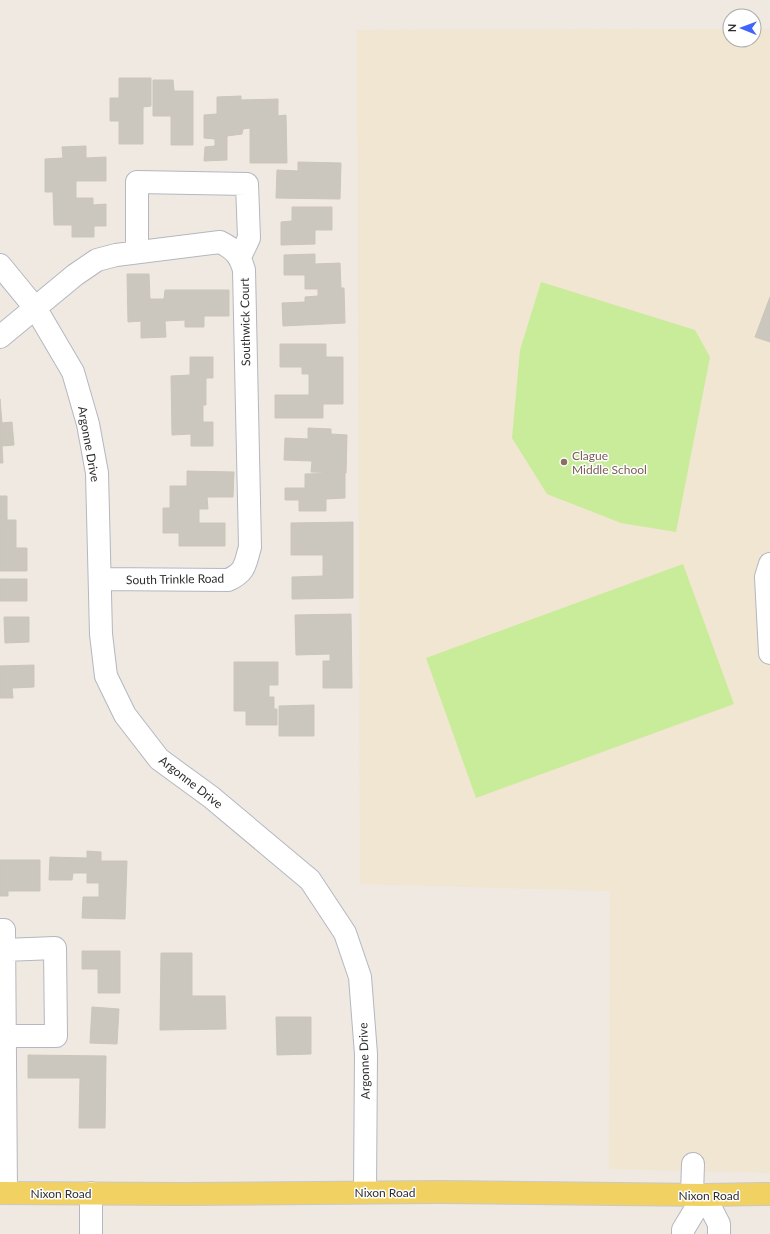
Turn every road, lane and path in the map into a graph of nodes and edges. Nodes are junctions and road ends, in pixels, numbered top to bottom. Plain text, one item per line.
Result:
1 (137, 252) junction
2 (240, 257) junction
3 (0, 264) edge
4 (36, 309) junction
5 (0, 337) edge
6 (770, 564) edge
7 (244, 567) joint
8 (100, 579) junction
9 (770, 653) edge
10 (2, 940) edge
11 (5, 1036) junction
12 (693, 1164) dead end
13 (365, 1192) junction
14 (3, 1193) edge
15 (91, 1193) junction
16 (770, 1194) edge
17 (698, 1195) junction
18 (91, 1234) edge
19 (683, 1234) edge
20 (719, 1234) edge

1 - 2 street
1 - 2 street
1 - 4 street
2 - 7 street, Southwick Court
3 - 4 street, Argonne Drive
4 - 5 street
4 - 8 street, Argonne Drive
6 - 9 street
7 - 8 street, South Trinkle Road
8 - 13 street, Argonne Drive
10 - 11 street
10 - 11 street
11 - 14 street
12 - 17 street
13 - 15 main road, Nixon Road
13 - 17 main road, Nixon Road
14 - 15 main road, Nixon Road
15 - 18 street
16 - 17 main road, Nixon Road
17 - 19 street
17 - 20 street

